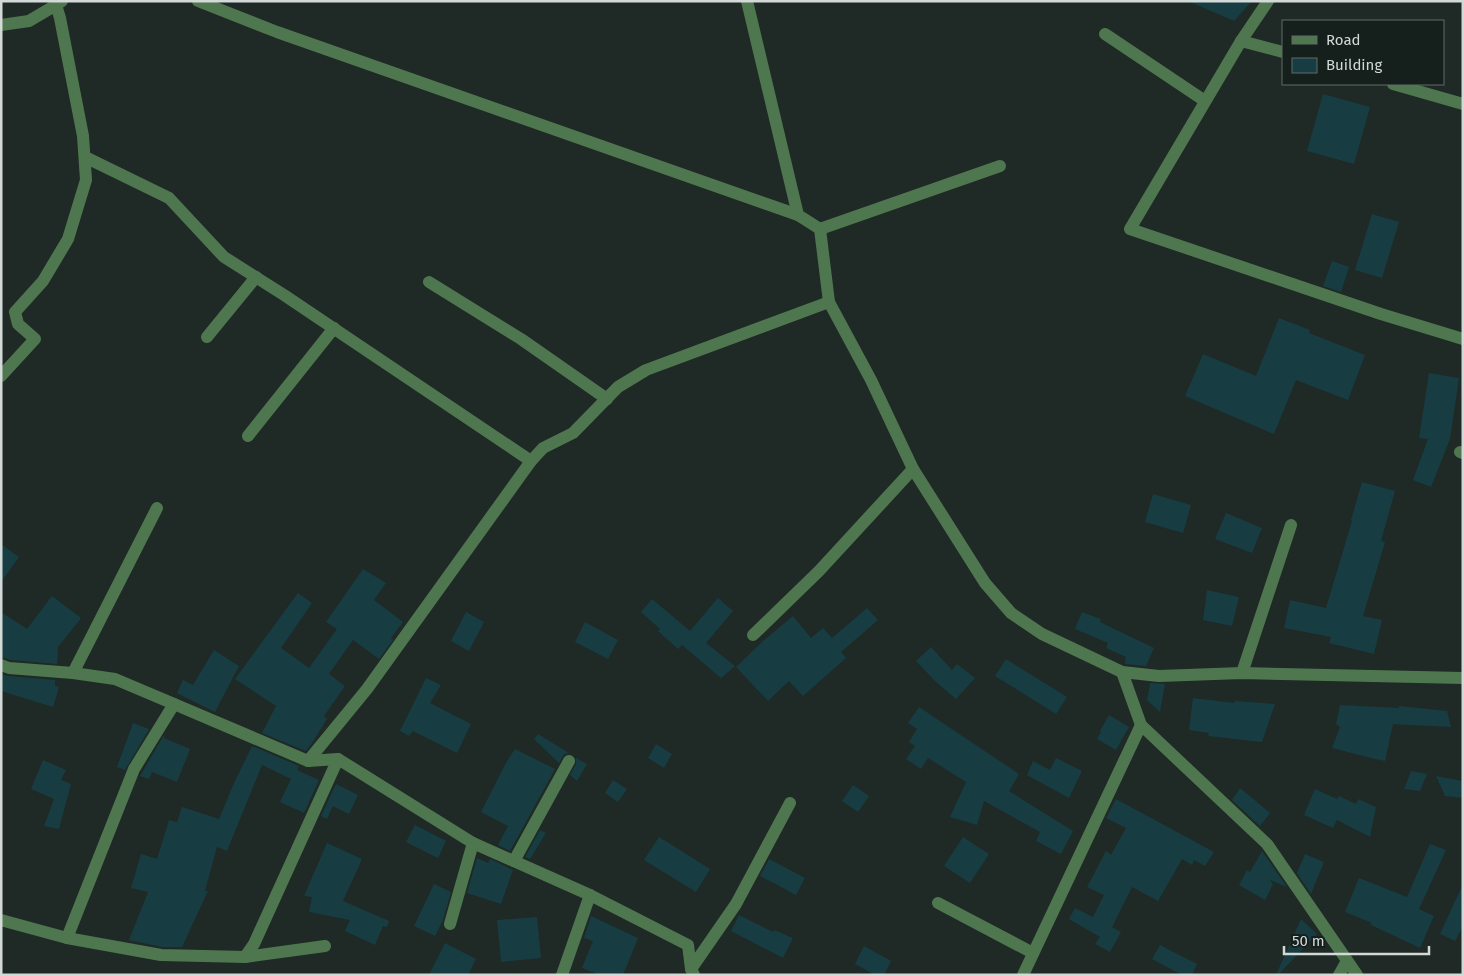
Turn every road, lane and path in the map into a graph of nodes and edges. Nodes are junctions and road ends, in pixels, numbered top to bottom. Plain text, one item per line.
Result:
1 (198, 1) edge
2 (747, 1) edge
3 (1268, 1) edge
4 (59, 3) edge
5 (1, 25) edge
6 (1105, 34) dead end
7 (1241, 40) junction
8 (1282, 52) edge
9 (1396, 85) edge
10 (1205, 101) junction
11 (1463, 104) edge
12 (85, 157) junction
13 (1000, 166) dead end
14 (798, 215) junction
15 (820, 229) junction
16 (256, 277) junction
17 (429, 282) dead end
18 (829, 302) junction
19 (334, 328) junction
20 (207, 337) dead end
21 (1463, 339) edge
22 (1, 376) edge
23 (607, 399) junction
24 (248, 436) dead end
25 (531, 461) junction
26 (914, 469) junction
27 (157, 508) dead end
28 (1291, 525) dead end
29 (753, 635) dead end
30 (1, 665) edge
31 (1122, 672) junction
32 (73, 673) junction
33 (1242, 673) junction
34 (1463, 678) edge
35 (174, 704) junction
36 (1141, 725) junction
37 (338, 759) junction
38 (308, 761) junction
39 (569, 761) dead end
40 (790, 803) dead end
41 (473, 843) junction
42 (514, 861) junction
43 (590, 894) junction
44 (938, 903) dead end
45 (1, 920) edge
46 (450, 924) dead end
47 (67, 938) junction
48 (325, 946) dead end
49 (1033, 954) junction
50 (246, 957) junction
51 (1347, 961) junction
52 (693, 972) edge
53 (562, 975) edge
54 (1023, 975) edge
55 (1339, 975) edge
56 (1357, 975) edge

1 - 14 street
2 - 14 street
3 - 7 street
4 - 5 street
4 - 12 street
6 - 10 street
7 - 8 street
7 - 10 street
9 - 11 street
10 - 21 street
12 - 16 street
12 - 22 street
13 - 15 street
14 - 15 street
15 - 18 street
16 - 19 street
16 - 20 street
17 - 23 street
18 - 23 street
18 - 26 street
19 - 24 street
19 - 25 street
23 - 25 street
25 - 38 street
26 - 29 street
26 - 31 street
27 - 32 street
28 - 33 street
30 - 32 street
31 - 33 street
31 - 36 street
32 - 35 street
33 - 34 street
35 - 38 street
35 - 47 street
36 - 49 street
36 - 51 street
37 - 38 street
37 - 41 street
37 - 50 street
39 - 42 street
40 - 52 street
41 - 42 street
41 - 46 street
42 - 43 street
43 - 52 street
43 - 53 street
44 - 49 street
45 - 47 street
47 - 50 street
48 - 50 street
49 - 54 street
51 - 55 street
51 - 56 street

